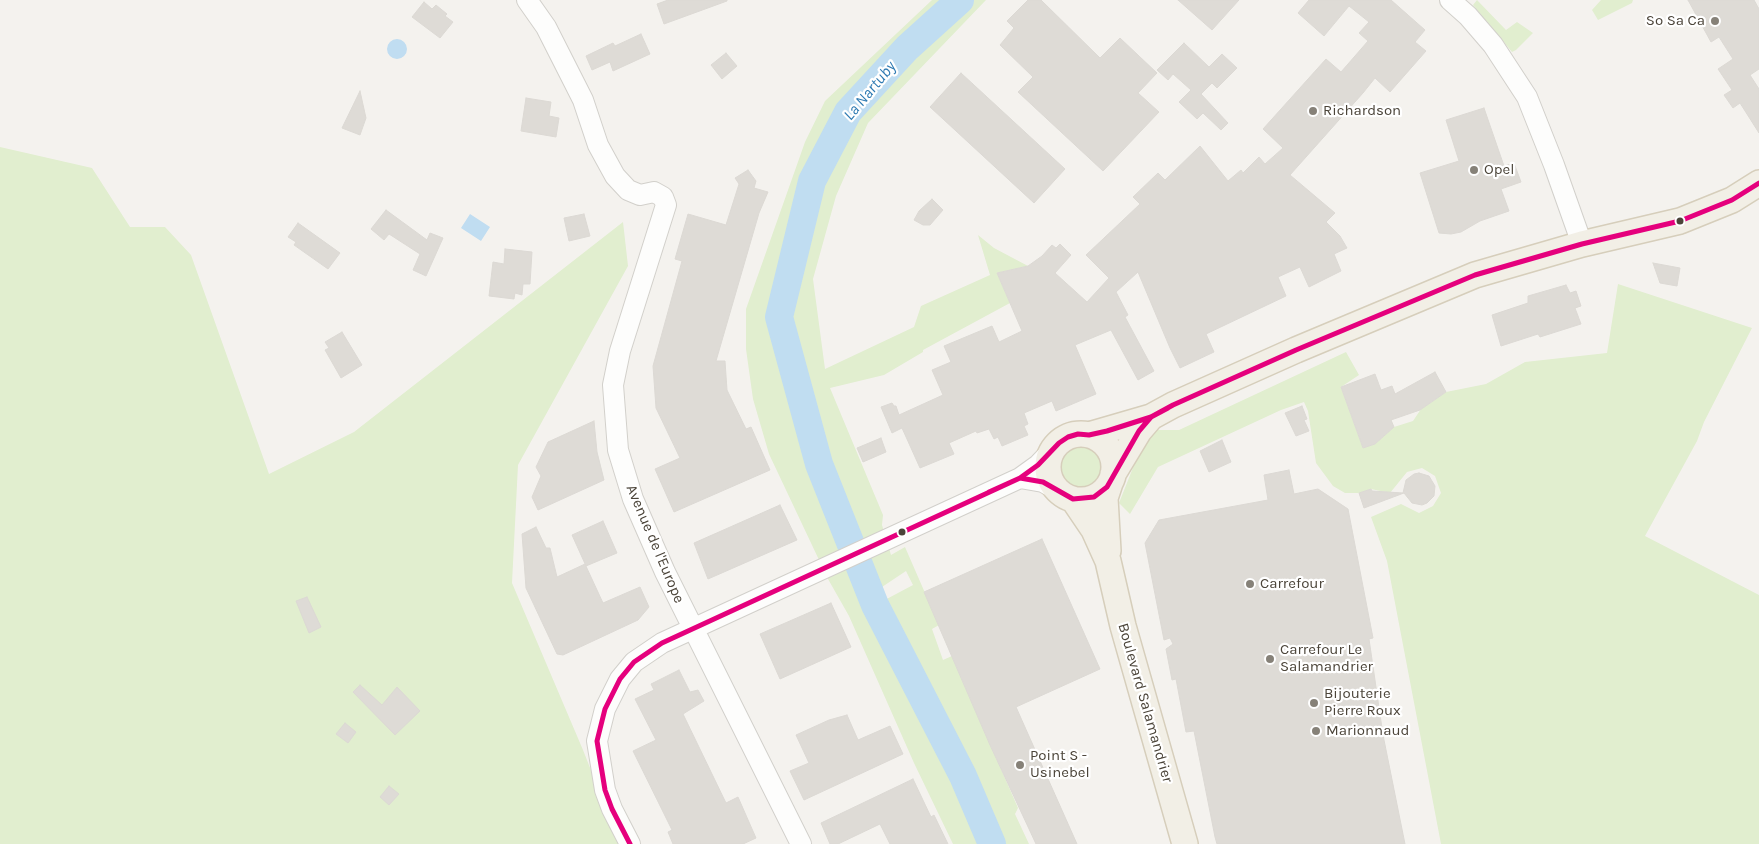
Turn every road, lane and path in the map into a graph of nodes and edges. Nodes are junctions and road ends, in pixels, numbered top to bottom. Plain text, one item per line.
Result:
1 (527, 0) edge
2 (1450, 0) edge
3 (1759, 184) edge
4 (1582, 244) junction
5 (1151, 418) junction
6 (1089, 435) junction
7 (1055, 447) junction
8 (1020, 478) junction
9 (1111, 478) junction
10 (1066, 495) junction
11 (1108, 561) junction
12 (693, 629) junction
13 (630, 844) edge
14 (801, 844) edge
15 (1185, 844) edge

1 - 12 street, Avenue de l'Europe
2 - 4 street
3 - 4 main road
4 - 5 main road
5 - 6 main road
5 - 9 main road
6 - 7 main road
6 - 9 main road
7 - 8 street
7 - 10 main road
8 - 10 street
8 - 12 street
9 - 10 main road
9 - 11 main road, Boulevard Salamandrier
10 - 11 main road, Boulevard Salamandrier
11 - 15 main road, Boulevard Salamandrier
12 - 13 street
12 - 14 street, Avenue de l'Europe

